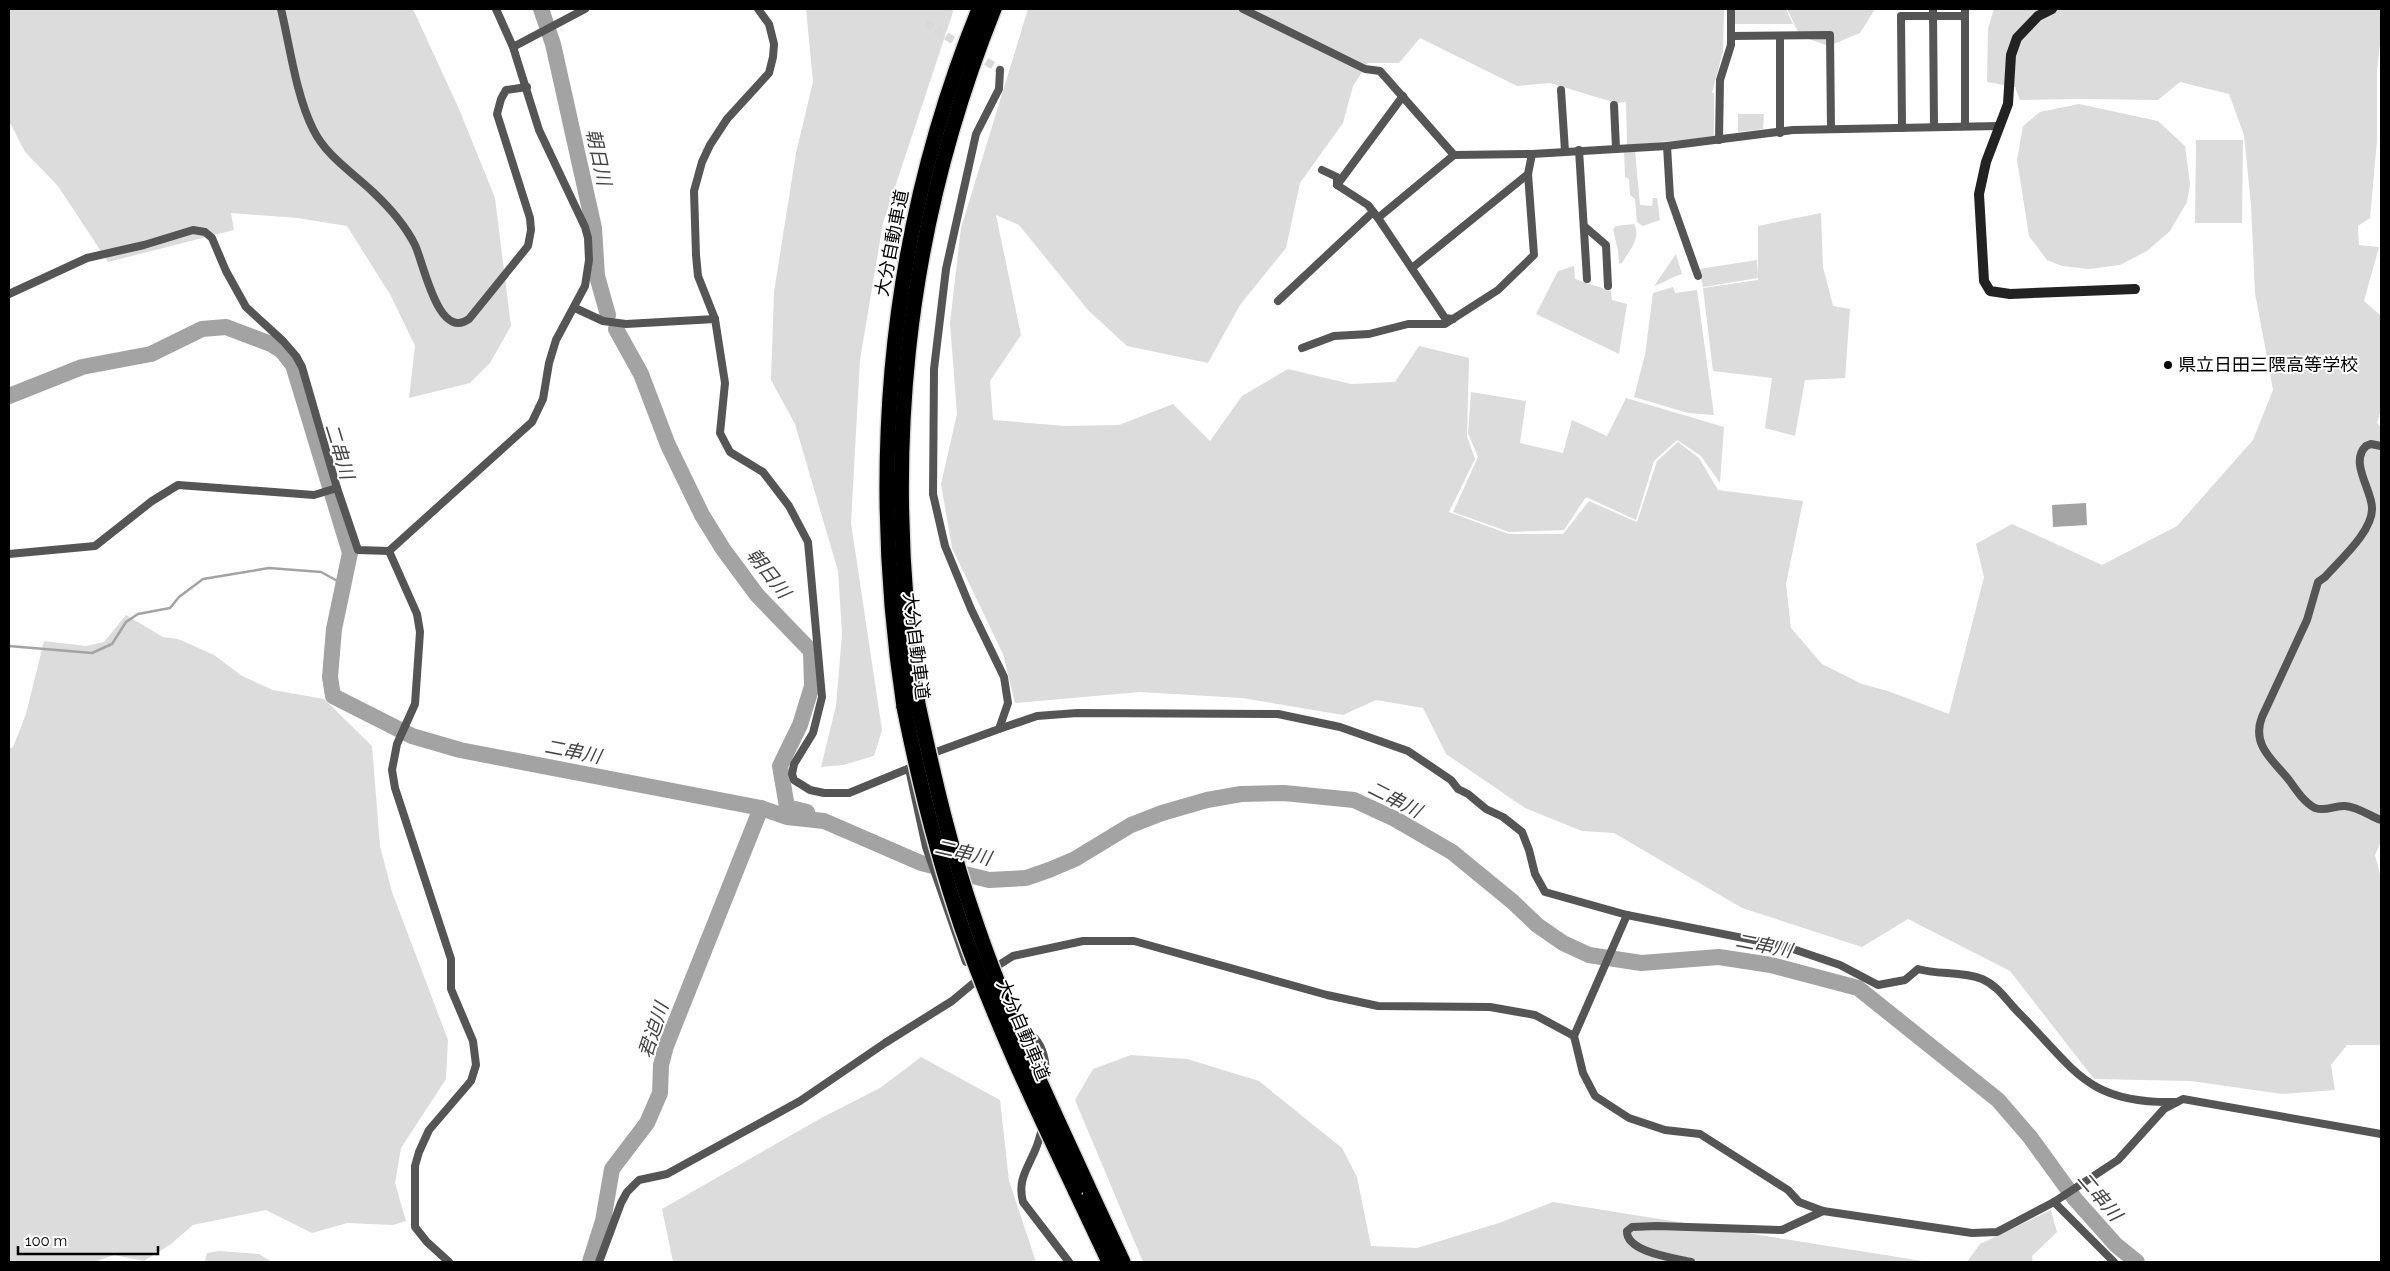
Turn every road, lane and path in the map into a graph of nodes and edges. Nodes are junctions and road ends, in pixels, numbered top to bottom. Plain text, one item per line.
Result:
1 (281, 9) edge
2 (496, 9) edge
3 (585, 9) edge
4 (758, 9) edge
5 (979, 9) edge
6 (994, 9) edge
7 (1243, 9) edge
8 (1731, 9) edge
9 (2052, 9) edge
10 (1933, 12) edge
11 (1965, 12) edge
12 (1731, 36) junction
13 (1780, 36) junction
14 (513, 47) junction
15 (1000, 70) dead end
16 (527, 87) junction
17 (1561, 90) dead end
18 (1403, 96) junction
19 (1614, 105) dead end
20 (1965, 126) junction
21 (1999, 126) junction
22 (1934, 127) junction
23 (1902, 128) junction
24 (1831, 130) junction
25 (1780, 133) junction
26 (1718, 140) junction
27 (1667, 146) junction
28 (1616, 148) junction
29 (1579, 150) junction
30 (1565, 151) junction
31 (1532, 154) junction
32 (1454, 155) junction
33 (1322, 170) dead end
34 (1528, 174) junction
35 (1337, 185) junction
36 (1376, 215) junction
37 (1584, 226) junction
38 (1412, 268) junction
39 (1698, 276) dead end
40 (1587, 279) dead end
41 (1608, 286) dead end
42 (2135, 289) dead end
43 (9, 294) edge
44 (1278, 301) dead end
45 (575, 308) junction
46 (715, 319) junction
47 (1453, 319) junction
48 (1302, 348) dead end
49 (2381, 446) edge
50 (337, 488) junction
51 (389, 551) junction
52 (9, 554) edge
53 (911, 706) junction
54 (999, 729) junction
55 (908, 769) junction
56 (2381, 820) edge
57 (1627, 915) junction
58 (974, 981) junction
59 (1574, 1036) junction
60 (2176, 1102) junction
61 (2381, 1134) edge
62 (1082, 1190) junction
63 (2054, 1202) junction
64 (1823, 1211) junction
65 (449, 1262) edge
66 (600, 1262) edge
67 (1069, 1262) edge
68 (1109, 1262) edge
69 (1123, 1262) edge
70 (1691, 1262) edge
71 (2114, 1262) edge

1 - 16 street
2 - 14 street
3 - 14 street
4 - 46 street
5 - 53 highway, 大分自動車道
6 - 53 highway, 大分自動車道
7 - 18 street
8 - 12 street
9 - 21 street
10 - 11 street
10 - 22 street
10 - 23 street
11 - 20 street
12 - 13 street
12 - 26 street
13 - 24 street
13 - 25 street
14 - 16 street
15 - 54 street
16 - 45 street
17 - 30 street
18 - 32 street
18 - 35 street
19 - 28 street
20 - 21 street
20 - 22 street
21 - 42 street
22 - 23 street
23 - 24 street
24 - 25 street
25 - 26 street
26 - 27 street
27 - 28 street
27 - 39 street
28 - 29 street
29 - 30 street
29 - 37 street
30 - 31 street
31 - 32 street
31 - 34 street
32 - 36 street
33 - 35 street
34 - 38 street
34 - 47 street
35 - 36 street
36 - 38 street
36 - 44 street
37 - 40 street
37 - 41 street
38 - 47 street
43 - 50 street
45 - 46 street
45 - 51 street
46 - 55 street
47 - 48 street
49 - 56 street
50 - 51 street
50 - 52 street
51 - 65 street
53 - 62 highway, 大分自動車道, bridge
54 - 55 street
54 - 57 street
55 - 58 street
57 - 59 street
57 - 60 street
58 - 59 street
58 - 66 street
58 - 67 street
59 - 64 street
60 - 61 street
60 - 63 street
62 - 68 highway, 大分自動車道
62 - 69 highway, 大分自動車道
63 - 64 street
63 - 71 street
64 - 70 street

